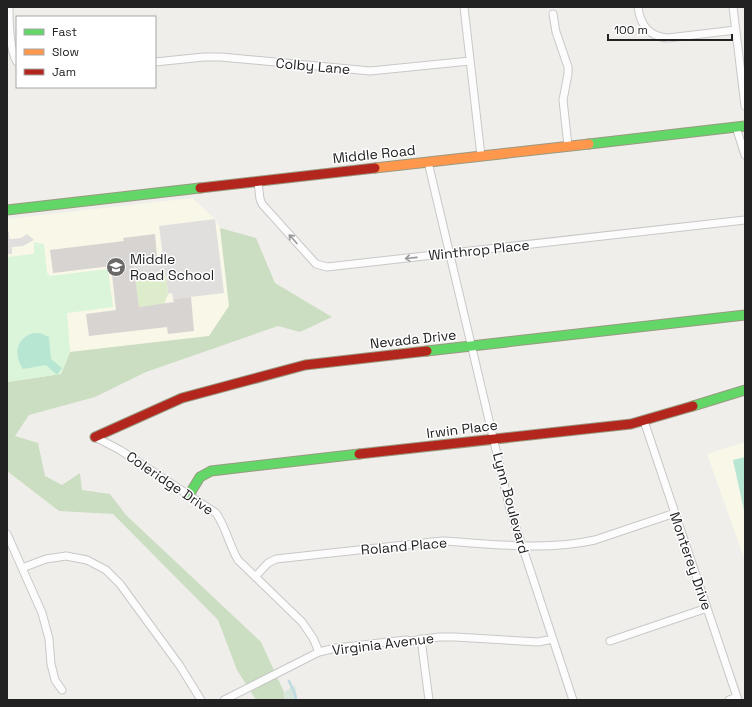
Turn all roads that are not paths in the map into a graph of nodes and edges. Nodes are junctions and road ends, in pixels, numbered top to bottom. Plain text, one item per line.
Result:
1 (9, 7) edge
2 (464, 7) edge
3 (638, 7) edge
4 (733, 7) edge
5 (553, 14) dead end
6 (736, 30) junction
7 (16, 60) edge
8 (470, 61) junction
9 (156, 62) edge
10 (745, 106) edge
11 (740, 127) edge
12 (568, 146) junction
13 (745, 155) edge
14 (481, 156) junction
15 (428, 162) junction
16 (258, 182) junction
17 (7, 210) edge
18 (745, 220) edge
19 (449, 253) junction
20 (745, 315) edge
21 (471, 346) junction
22 (745, 390) edge
23 (644, 421) junction
24 (95, 437) joint
25 (493, 439) junction
26 (189, 495) junction
27 (675, 513) junction
28 (7, 534) edge
29 (522, 546) junction
30 (22, 568) junction
31 (256, 576) junction
32 (707, 608) junction
33 (421, 639) junction
34 (553, 639) junction
35 (610, 641) dead end
36 (319, 652) junction
37 (62, 690) dead end
38 (738, 699) edge
39 (201, 700) edge
40 (224, 700) edge
41 (429, 700) edge
42 (573, 700) edge
43 (729, 700) edge

1 - 7 street
2 - 8 street
3 - 6 street
4 - 6 street
5 - 12 street
6 - 10 street
8 - 9 street, Colby Lane
8 - 14 street
11 - 12 street, Middle Road
11 - 13 street
12 - 14 street, Middle Road
14 - 15 street, Middle Road
15 - 16 street, Middle Road
15 - 19 street, Lynn Boulevard
16 - 17 street, Middle Road
19 -> 16 street, Winthrop Place
18 - 19 street, Winthrop Place
19 - 21 street, Lynn Boulevard
20 - 21 street, Nevada Drive
21 - 24 street, Nevada Drive
21 - 25 street, Lynn Boulevard
22 - 23 street, Irwin Place
23 - 25 street, Irwin Place
23 - 27 street, Monterey Drive
24 - 26 street, Coleridge Drive
25 - 26 street, Irwin Place
25 - 29 street, Lynn Boulevard
26 - 31 street, Coleridge Drive
27 - 29 street, Roland Place
27 - 32 street, Monterey Drive
28 - 30 street
29 - 31 street, Roland Place
29 - 34 street, Lynn Boulevard
30 - 37 street
30 - 39 street
31 - 36 street, Coleridge Drive
32 - 35 street
32 - 38 street, Monterey Drive
33 - 34 street, Virginia Avenue
33 - 36 street, Virginia Avenue
33 - 41 street
34 - 42 street, Lynn Boulevard
36 - 40 street, Virginia Avenue
38 - 43 street

